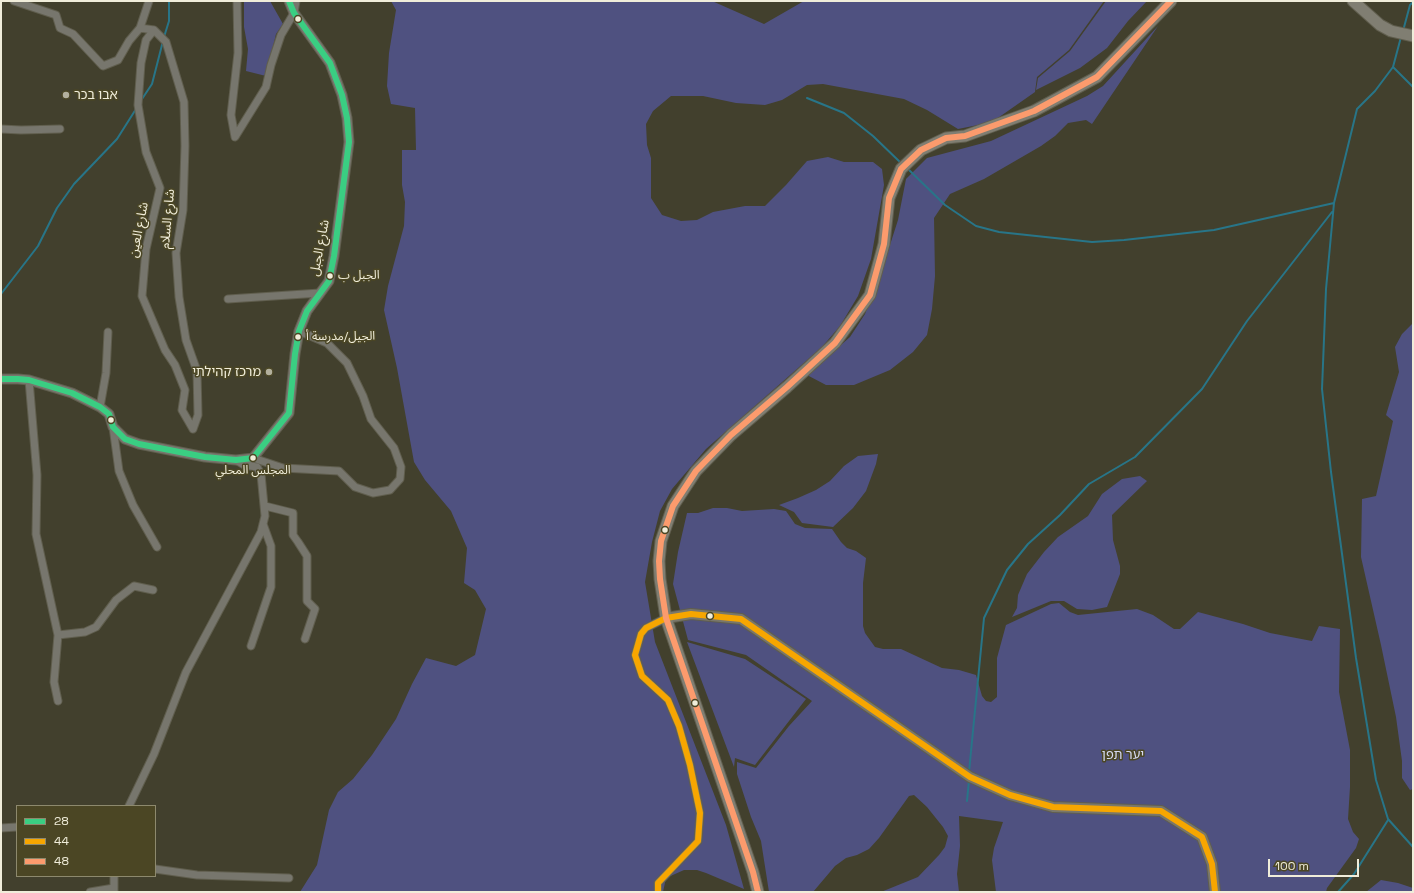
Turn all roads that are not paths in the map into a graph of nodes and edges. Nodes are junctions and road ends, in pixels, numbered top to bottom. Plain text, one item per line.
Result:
1 (14, 1) edge
2 (149, 1) edge
3 (237, 1) edge
4 (289, 1) edge
5 (296, 1) edge
6 (1171, 1) edge
7 (1353, 1) edge
8 (294, 13) junction
9 (140, 28) junction
10 (154, 30) junction
11 (1413, 36) edge
12 (1, 128) edge
13 (60, 129) dead end
14 (320, 293) junction
15 (228, 299) dead end
16 (300, 331) junction
17 (108, 332) dead end
18 (1, 380) edge
19 (29, 380) junction
20 (100, 407) junction
21 (113, 427) junction
22 (193, 429) joint
23 (253, 458) junction
24 (236, 460) junction
25 (265, 506) junction
26 (263, 524) junction
27 (157, 547) dead end
28 (153, 590) dead end
29 (666, 618) junction
30 (58, 635) junction
31 (305, 639) dead end
32 (251, 646) dead end
33 (58, 701) dead end
34 (129, 805) edge
35 (1, 828) edge
36 (16, 828) edge
37 (156, 869) edge
38 (114, 877) edge
39 (289, 878) dead end
40 (114, 890) edge
41 (90, 892) edge
42 (658, 892) edge
43 (758, 892) edge
44 (1216, 892) edge

1 - 9 street
2 - 9 street
3 - 8 street
4 - 8 street, شارع الجبل
5 - 8 street
6 - 29 main road
7 - 11 main road
8 - 14 street, شارع الجبل
9 - 10 street
10 - 22 street, شارع السلام
10 - 22 street, شارع العين
12 - 13 street
14 - 15 street
14 - 16 street, شارع الجبل
16 - 23 street, شارع الجبل
16 - 23 street
17 - 20 street
18 - 19 street
19 - 20 street
19 - 30 street
20 - 21 street
21 - 24 street
21 - 27 street
23 - 24 street
24 - 25 street
25 - 26 street
25 - 31 street
26 - 32 street
26 - 34 street
28 - 30 street
29 - 42 street
29 - 43 main road
29 - 44 main road
30 - 33 street
35 - 36 street
37 - 39 street
38 - 40 street
40 - 41 street

